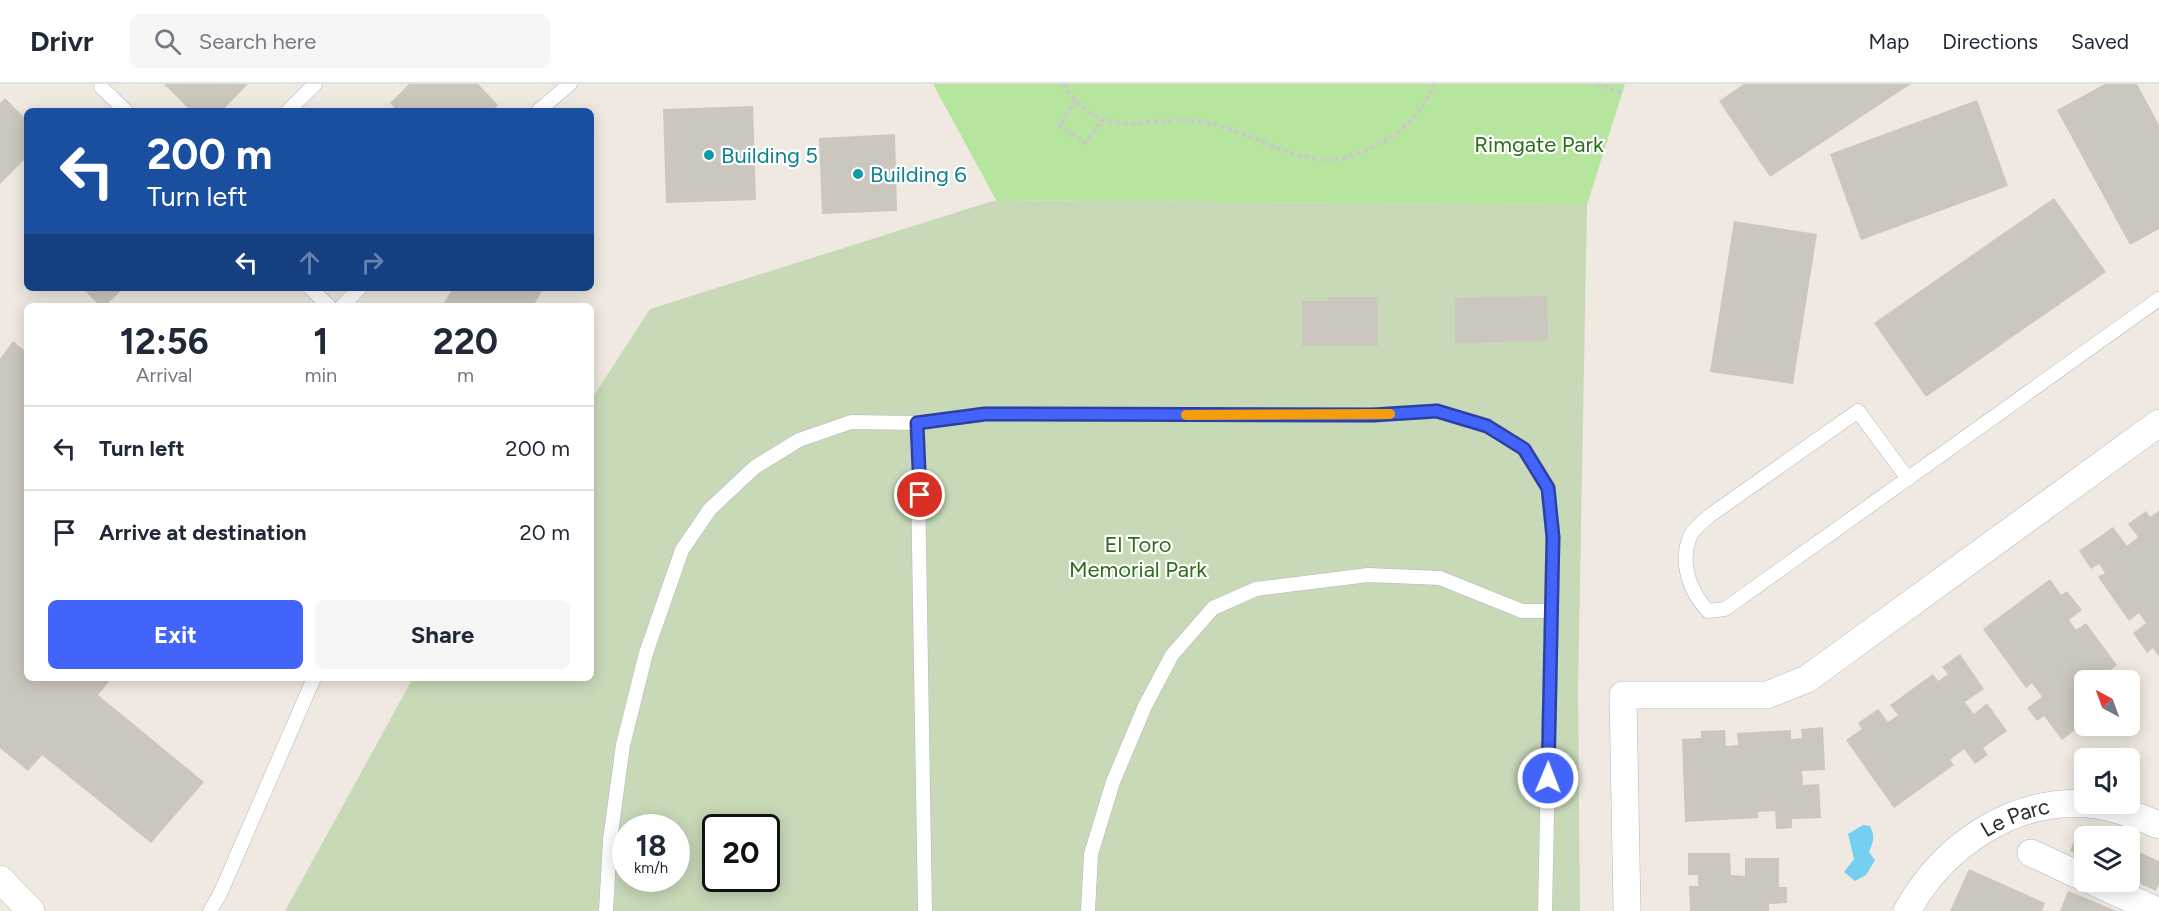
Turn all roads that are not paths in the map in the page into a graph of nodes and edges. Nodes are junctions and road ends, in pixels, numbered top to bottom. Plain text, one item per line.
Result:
1 (315, 84) edge
2 (570, 84) edge
3 (101, 87) dead end
4 (123, 108) edge
5 (291, 108) edge
6 (542, 108) edge
7 (313, 291) edge
8 (357, 291) edge
9 (2159, 299) edge
10 (326, 303) edge
11 (345, 303) edge
12 (917, 423) junction
13 (2159, 423) edge
14 (1908, 479) junction
15 (1551, 610) junction
16 (313, 681) edge
17 (2159, 825) edge
18 (2031, 853) dead end
19 (2074, 873) edge
20 (0, 879) edge
21 (2116, 892) edge
22 (31, 911) edge
23 (210, 911) edge
24 (606, 911) edge
25 (925, 911) edge
26 (1089, 911) edge
27 (1545, 911) edge
28 (1627, 911) edge
29 (1907, 911) edge
30 (2157, 911) edge

1 - 5 lane
2 - 6 lane
3 - 4 lane
7 - 10 lane
8 - 11 lane
9 - 14 lane
12 - 15 lane
12 - 24 lane
12 - 25 lane
13 - 28 street
14 - 14 lane
15 - 26 lane
15 - 27 lane
16 - 23 lane
17 - 29 street, Le Parc
18 - 19 street
20 - 22 street
21 - 30 street

